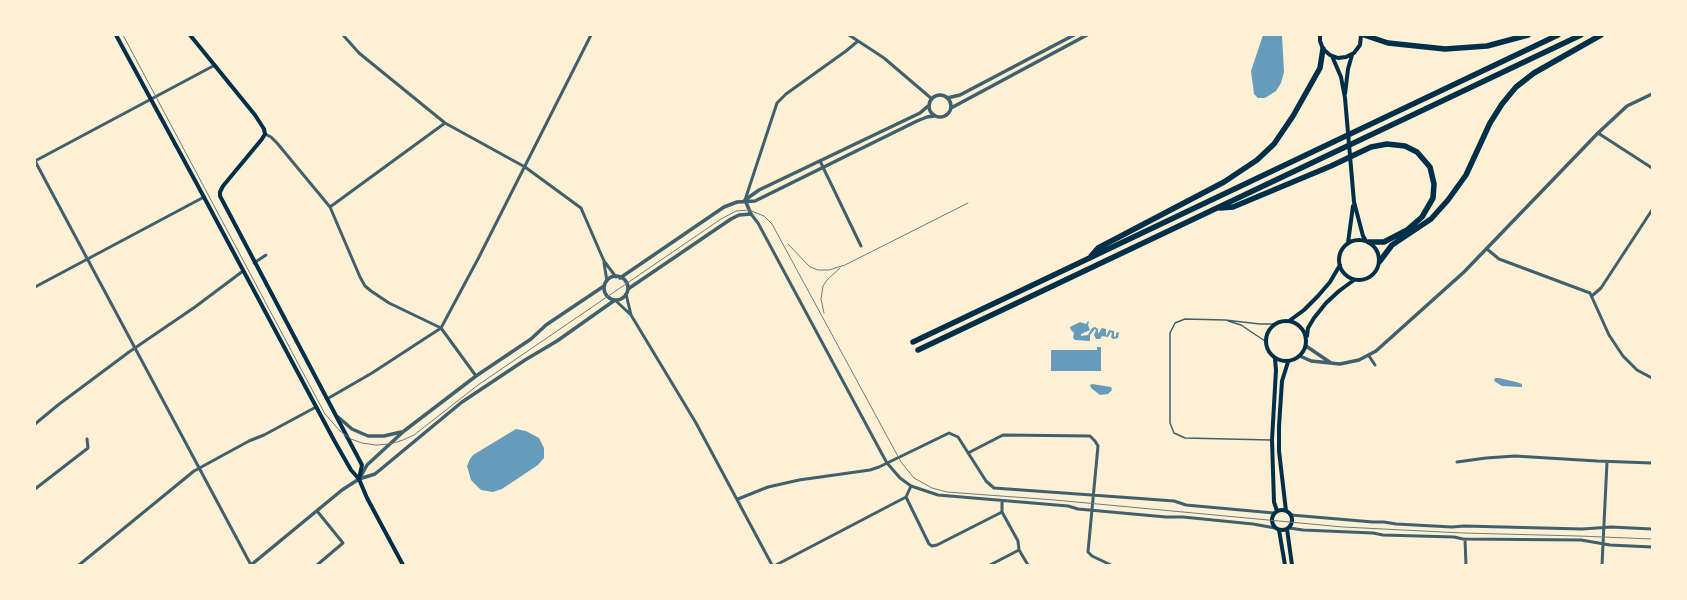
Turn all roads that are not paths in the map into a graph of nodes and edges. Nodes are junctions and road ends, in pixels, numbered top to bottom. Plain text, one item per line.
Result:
1 (116, 35) edge
2 (190, 35) edge
3 (343, 35) edge
4 (591, 35) edge
5 (849, 35) edge
6 (1074, 35) edge
7 (1087, 35) edge
8 (1320, 35) edge
9 (1362, 35) edge
10 (1528, 35) edge
11 (1558, 35) edge
12 (1581, 35) edge
13 (1601, 35) edge
14 (858, 41) junction
15 (1323, 49) junction
16 (1352, 55) junction
17 (1332, 56) junction
18 (215, 65) junction
19 (1652, 94) edge
20 (932, 98) junction
21 (948, 98) junction
22 (1345, 98) junction
23 (151, 99) junction
24 (928, 106) junction
25 (951, 108) junction
26 (934, 116) junction
27 (445, 123) junction
28 (1598, 133) junction
29 (265, 134) junction
30 (35, 161) edge
31 (820, 161) junction
32 (525, 167) junction
33 (823, 167) junction
34 (1652, 168) edge
35 (204, 197) junction
36 (745, 200) junction
37 (1354, 202) junction
38 (330, 207) junction
39 (1216, 208) junction
40 (1652, 210) edge
41 (751, 214) junction
42 (1367, 242) junction
43 (1348, 243) junction
44 (861, 246) dead end
45 (1487, 250) junction
46 (266, 256) dead end
47 (1089, 258) junction
48 (87, 260) junction
49 (604, 261) junction
50 (1380, 261) junction
51 (254, 263) junction
52 (1340, 265) junction
53 (243, 271) junction
54 (616, 277) junction
55 (620, 278) junction
56 (1354, 280) junction
57 (607, 281) junction
58 (604, 286) junction
59 (35, 287) edge
60 (628, 289) junction
61 (626, 294) junction
62 (1592, 295) junction
63 (616, 300) junction
64 (631, 315) junction
65 (1224, 320) junction
66 (1288, 321) junction
67 (1274, 324) junction
68 (441, 328) junction
69 (1306, 338) junction
70 (1265, 341) junction
71 (913, 342) dead end
72 (1306, 346) junction
73 (135, 349) junction
74 (918, 350) dead end
75 (1300, 356) junction
76 (1369, 356) junction
77 (1275, 359) junction
78 (1288, 362) junction
79 (1332, 364) junction
80 (1375, 365) dead end
81 (476, 376) junction
82 (1652, 378) edge
83 (327, 399) junction
84 (316, 407) junction
85 (335, 414) junction
86 (35, 424) edge
87 (404, 431) junction
88 (87, 439) dead end
89 (1272, 440) junction
90 (968, 453) junction
91 (1457, 462) dead end
92 (1607, 462) junction
93 (887, 463) junction
94 (1652, 463) edge
95 (200, 468) junction
96 (359, 479) junction
97 (911, 486) junction
98 (35, 489) edge
99 (1094, 494) junction
100 (906, 497) junction
101 (738, 499) junction
102 (1002, 501) junction
103 (1093, 510) junction
104 (317, 511) junction
105 (1286, 511) junction
106 (1002, 512) junction
107 (1276, 512) junction
108 (1291, 515) junction
109 (1603, 527) junction
110 (1288, 529) junction
111 (1652, 529) edge
112 (1277, 530) junction
113 (1465, 539) junction
114 (1602, 543) junction
115 (1652, 547) edge
116 (1019, 550) junction
117 (79, 565) edge
118 (251, 565) edge
119 (317, 565) edge
120 (403, 565) edge
121 (772, 565) edge
122 (776, 565) edge
123 (990, 565) edge
124 (1028, 565) edge
125 (1111, 565) edge
126 (1285, 565) edge
127 (1292, 565) edge
128 (1466, 565) edge
129 (1602, 565) edge

1 - 23 main road
2 - 18 main road
3 - 27 street
4 - 32 street
5 - 14 street
6 - 21 street
7 - 25 street
8 - 15 main road
9 - 10 highway
9 - 16 main road
11 - 47 highway
12 - 39 highway
13 - 50 highway
14 - 20 street
14 - 36 street
15 - 17 main road
15 - 47 highway
16 - 17 main road
16 - 22 main road
17 - 22 main road
18 - 23 street
18 - 29 main road
19 - 28 street
20 - 21 street
20 - 24 street
21 - 25 street
22 - 37 main road
23 - 30 street
23 - 35 main road
24 - 26 street
24 - 31 street
25 - 26 street
26 - 33 street
27 - 32 street
27 - 38 street
28 - 34 street
28 - 45 street
29 - 38 street
29 - 51 main road
30 - 48 street
31 - 33 street
31 - 36 street
32 - 49 street
32 - 68 street
33 - 36 street
33 - 44 street
35 - 48 street
35 - 53 main road
36 - 41 street
36 - 55 street
37 - 42 main road
37 - 43 main road
38 - 68 street
39 - 42 highway
39 - 74 highway
40 - 62 street
41 - 60 street
41 - 93 street
42 - 43 main road
42 - 50 main road
43 - 52 main road
45 - 62 street
45 - 76 street
46 - 51 street
47 - 71 highway
48 - 59 street
48 - 73 street
49 - 54 street
49 - 57 street
50 - 56 main road
51 - 83 main road
52 - 56 main road
52 - 66 main road
53 - 73 street
53 - 84 main road
54 - 55 street
54 - 57 street
55 - 60 street
56 - 69 main road
57 - 58 street
58 - 63 street
58 - 81 street
60 - 61 street
61 - 63 street
61 - 64 street
62 - 82 street
63 - 64 street
63 - 96 street
64 - 101 street
65 - 67 lane
65 - 70 lane
65 - 89 lane
66 - 67 main road
66 - 69 main road
67 - 70 main road
68 - 81 street
68 - 83 street
69 - 72 main road
70 - 77 main road
72 - 75 main road
72 - 79 street
73 - 86 street
73 - 95 street
75 - 78 main road
75 - 79 street
76 - 79 street
76 - 80 street
77 - 78 main road
77 - 89 main road
78 - 105 main road
81 - 87 street
83 - 85 main road
84 - 95 street
84 - 96 main road
85 - 87 street
85 - 96 main road
87 - 96 street
88 - 98 street
89 - 107 main road
90 - 93 street
90 - 99 street
90 - 99 street
91 - 92 street
92 - 94 street
92 - 109 street
93 - 97 street
93 - 101 street
95 - 117 street
95 - 118 street
96 - 104 street
96 - 120 main road
97 - 100 street
97 - 102 street
99 - 103 street
99 - 107 street
100 - 106 street
100 - 122 street
101 - 121 street
102 - 103 street
102 - 106 street
103 - 112 street
103 - 125 street
104 - 118 street
104 - 119 street
105 - 107 main road
105 - 108 main road
106 - 116 street
107 - 112 main road
108 - 109 street
108 - 110 main road
109 - 111 street
109 - 114 street
110 - 112 main road
110 - 113 street
110 - 127 main road
112 - 126 main road
113 - 114 street
113 - 128 street
114 - 115 street
114 - 129 street
116 - 123 street
116 - 124 street

